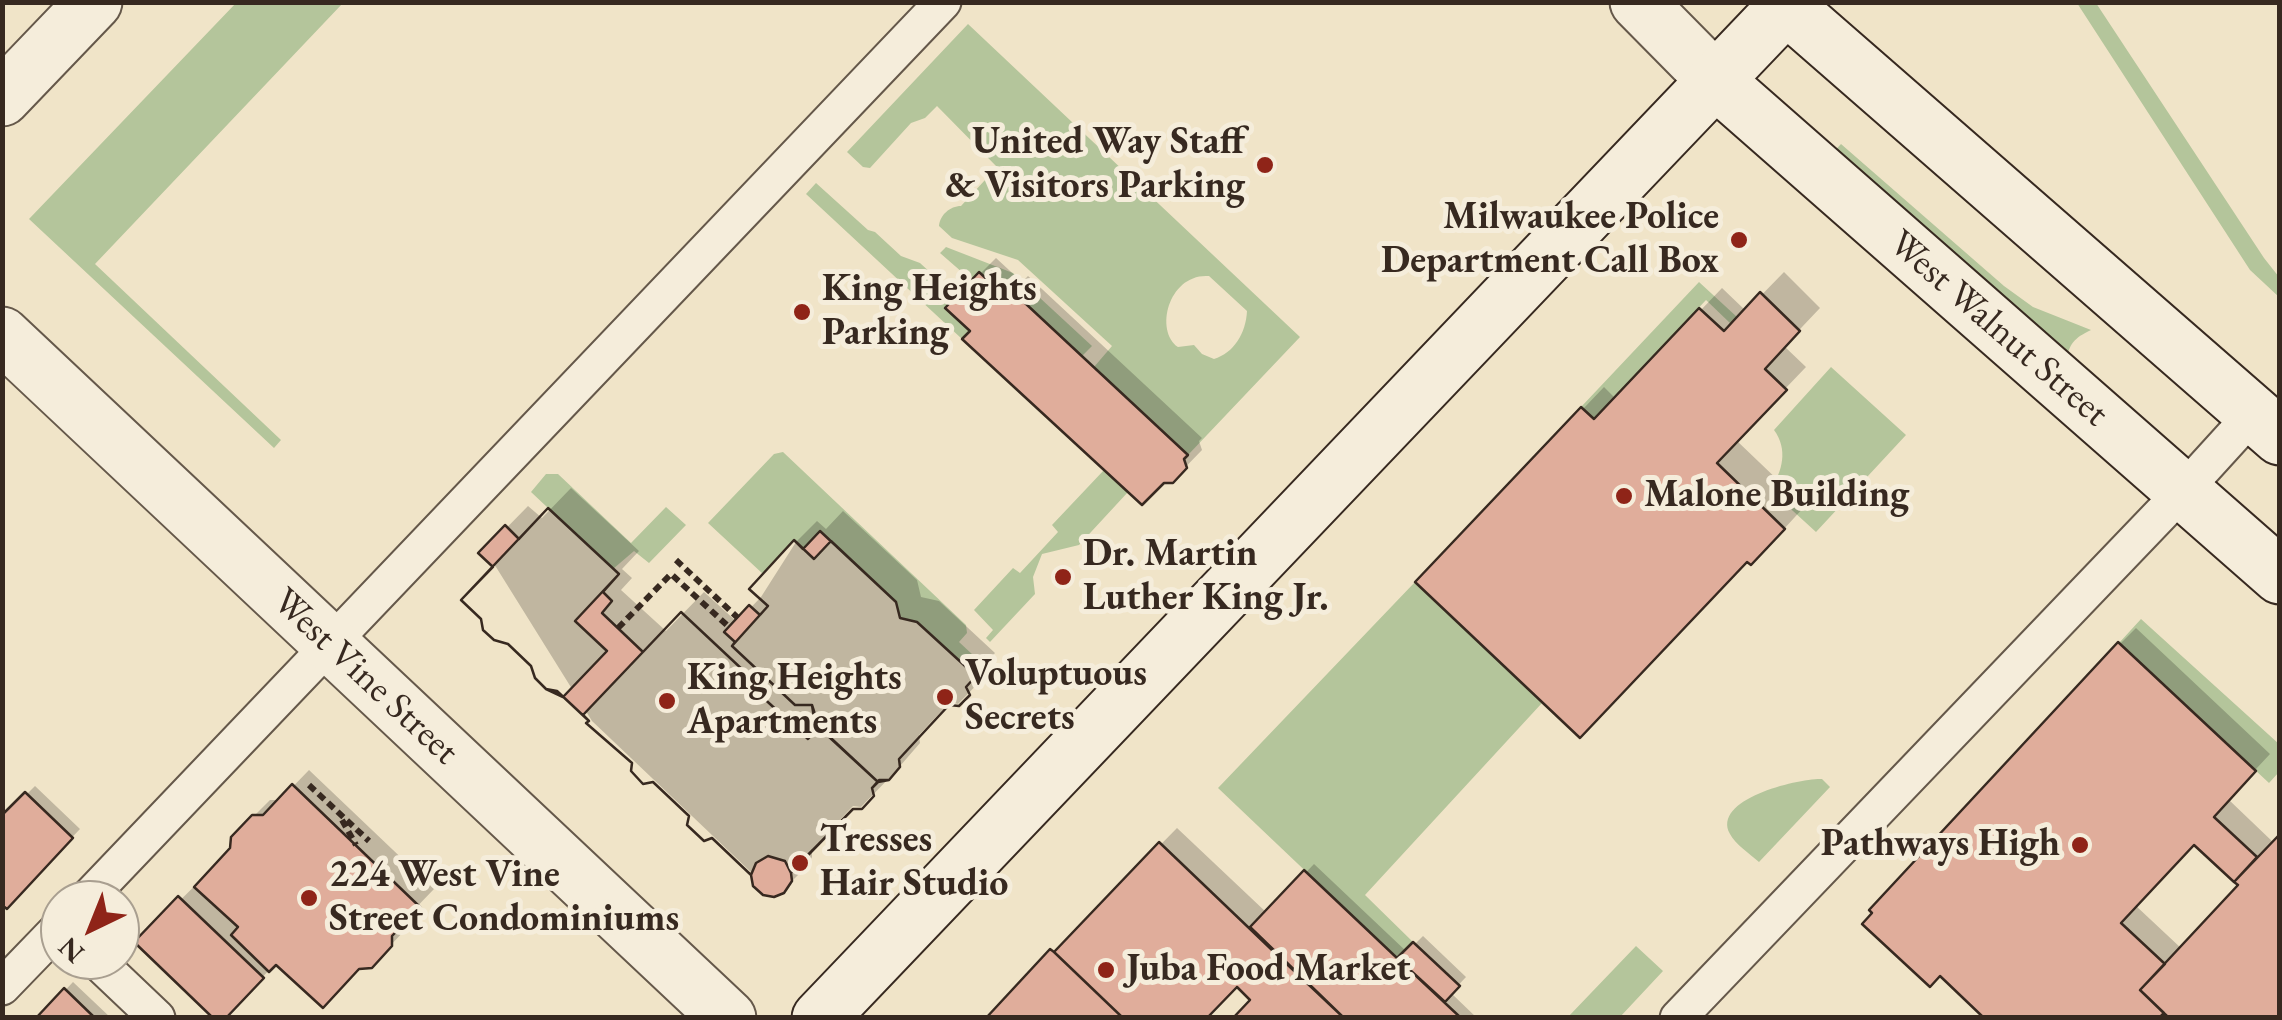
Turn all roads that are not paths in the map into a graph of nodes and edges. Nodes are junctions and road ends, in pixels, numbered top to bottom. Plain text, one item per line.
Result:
1 (94, 2) edge
2 (944, 2) edge
3 (1638, 2) edge
4 (1786, 4) edge
5 (1716, 82) junction
6 (2, 98) edge
7 (2, 335) edge
8 (2266, 426) edge
9 (2182, 492) junction
10 (2280, 576) edge
11 (331, 644) junction
12 (105, 880) edge
13 (40, 948) edge
14 (117, 980) edge
15 (2, 987) edge
16 (157, 1018) edge
17 (728, 1018) edge
18 (820, 1018) edge
19 (1678, 1018) edge

1 - 6 main road
2 - 11 lane
3 - 5 main road, West Walnut Street
4 - 5 main road
4 - 8 main road
5 - 9 main road, West Walnut Street
5 - 18 main road
7 - 11 main road, West Vine Street
8 - 9 lane
9 - 10 main road, West Walnut Street
9 - 19 lane
11 - 12 lane
11 - 17 main road, West Vine Street
13 - 15 lane
14 - 16 lane

